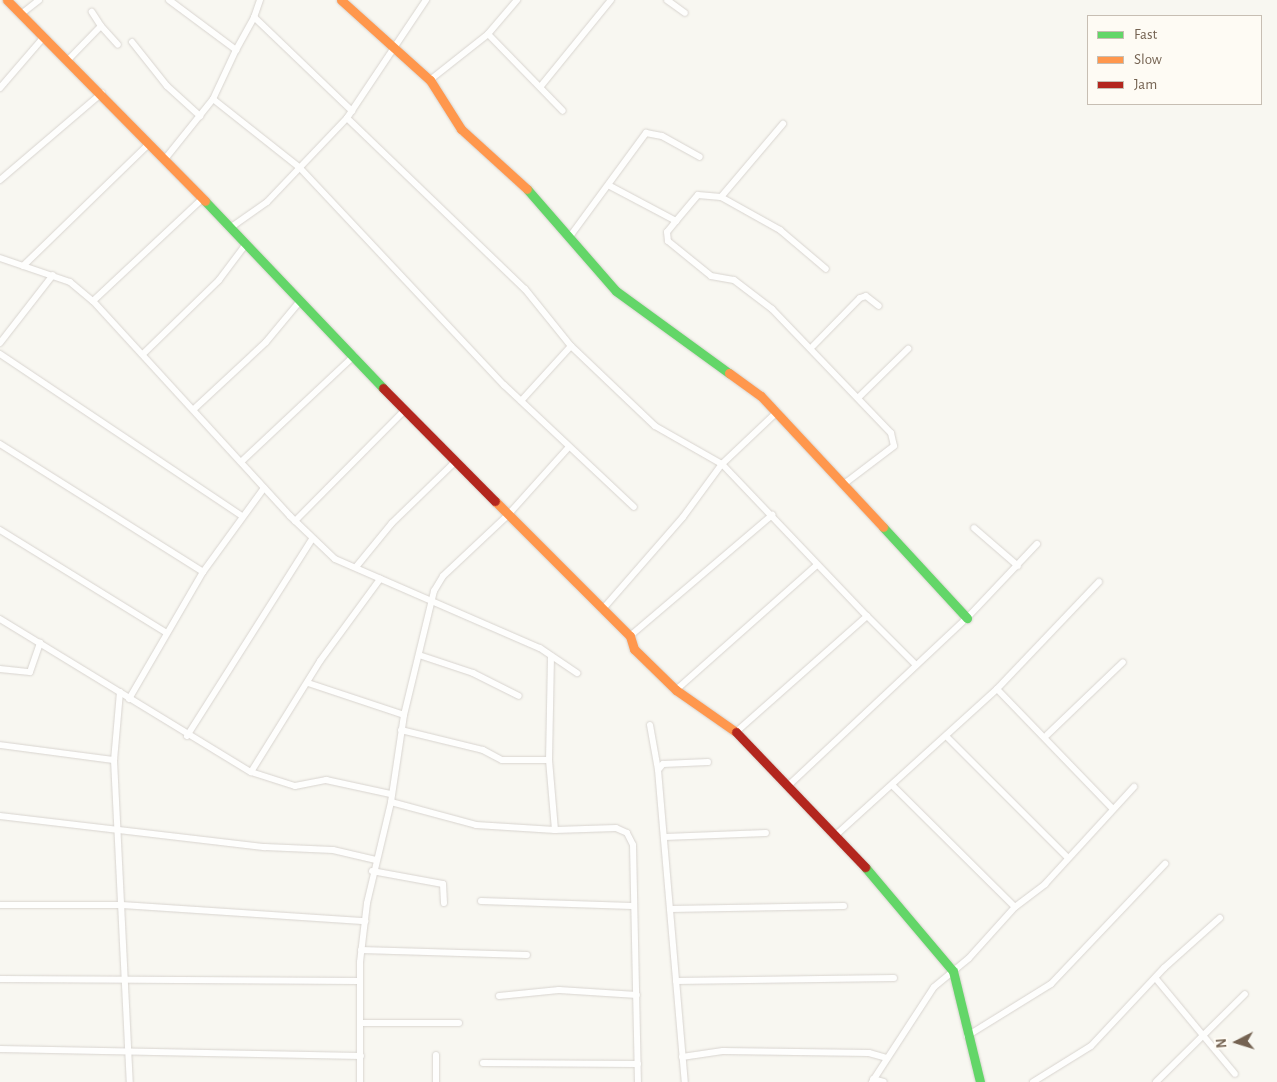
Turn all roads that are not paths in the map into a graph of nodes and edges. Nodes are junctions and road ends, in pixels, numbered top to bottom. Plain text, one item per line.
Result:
1 (7, 0) edge
2 (39, 0) edge
3 (170, 0) edge
4 (260, 0) edge
5 (341, 0) edge
6 (426, 0) edge
7 (517, 0) edge
8 (612, 0) edge
9 (667, 0) edge
10 (92, 12) dead end
11 (685, 13) dead end
12 (20, 15) junction
13 (254, 18) junction
14 (101, 26) junction
15 (488, 34) junction
16 (43, 38) junction
17 (132, 42) dead end
18 (118, 45) dead end
19 (392, 49) junction
20 (236, 50) junction
21 (68, 60) junction
22 (430, 80) junction
23 (541, 86) junction
24 (0, 88) edge
25 (102, 93) junction
26 (213, 99) junction
27 (352, 111) junction
28 (563, 111) dead end
29 (200, 116) junction
30 (348, 118) junction
31 (783, 124) dead end
32 (148, 144) junction
33 (700, 157) dead end
34 (165, 159) junction
35 (300, 168) junction
36 (0, 180) edge
37 (610, 186) junction
38 (721, 197) junction
39 (202, 199) junction
40 (676, 220) junction
41 (230, 228) junction
42 (571, 235) junction
43 (246, 244) junction
44 (0, 258) edge
45 (23, 266) junction
46 (826, 269) dead end
47 (53, 275) junction
48 (93, 301) junction
49 (300, 301) junction
50 (879, 306) dead end
51 (0, 343) edge
52 (571, 346) junction
53 (813, 346) junction
54 (908, 349) dead end
55 (0, 354) edge
56 (143, 354) junction
57 (354, 356) junction
58 (859, 397) junction
59 (521, 401) junction
60 (194, 409) junction
61 (404, 411) junction
62 (776, 412) junction
63 (0, 444) edge
64 (569, 447) junction
65 (242, 461) junction
66 (455, 462) junction
67 (722, 464) junction
68 (844, 484) junction
69 (264, 488) junction
70 (634, 507) dead end
71 (772, 515) junction
72 (242, 516) junction
73 (508, 516) junction
74 (295, 521) junction
75 (974, 528) dead end
76 (0, 530) edge
77 (312, 539) junction
78 (1037, 544) dead end
79 (817, 565) junction
80 (1018, 566) junction
81 (356, 567) junction
82 (203, 572) junction
83 (380, 579) junction
84 (1099, 582) dead end
85 (432, 601) junction
86 (602, 610) junction
87 (867, 616) junction
88 (967, 618) junction
89 (0, 619) edge
90 (167, 633) junction
91 (630, 636) junction
92 (40, 643) junction
93 (419, 655) junction
94 (551, 656) junction
95 (1123, 662) dead end
96 (915, 664) junction
97 (0, 670) edge
98 (577, 673) dead end
99 (308, 683) junction
100 (997, 689) junction
101 (676, 690) junction
102 (120, 692) junction
103 (519, 696) dead end
104 (129, 699) junction
105 (404, 715) junction
106 (650, 725) dead end
107 (401, 730) junction
108 (736, 732) junction
109 (1046, 735) junction
110 (187, 736) junction
111 (946, 736) junction
112 (0, 745) edge
113 (114, 760) junction
114 (549, 760) junction
115 (708, 762) dead end
116 (658, 770) junction
117 (250, 772) junction
118 (790, 784) junction
119 (892, 785) junction
120 (1134, 787) dead end
121 (391, 794) junction
122 (392, 802) junction
123 (1113, 809) junction
124 (0, 816) edge
125 (117, 830) junction
126 (555, 830) junction
127 (766, 833) dead end
128 (837, 834) junction
129 (665, 837) junction
130 (1067, 857) junction
131 (376, 860) junction
132 (1165, 864) dead end
133 (372, 871) junction
134 (481, 901) dead end
135 (444, 902) dead end
136 (0, 905) edge
137 (122, 905) junction
138 (632, 906) junction
139 (844, 906) dead end
140 (1015, 907) junction
141 (670, 909) junction
142 (1220, 918) dead end
143 (365, 921) junction
144 (361, 950) junction
145 (527, 955) dead end
146 (953, 970) junction
147 (894, 978) dead end
148 (0, 979) edge
149 (676, 980) junction
150 (1157, 980) junction
151 (360, 981) junction
152 (127, 982) junction
153 (1244, 994) dead end
154 (637, 995) junction
155 (499, 996) dead end
156 (363, 1023) junction
157 (459, 1023) dead end
158 (967, 1036) junction
159 (1204, 1036) junction
160 (0, 1049) edge
161 (130, 1053) junction
162 (436, 1055) dead end
163 (361, 1056) junction
164 (682, 1057) junction
165 (886, 1058) junction
166 (483, 1063) dead end
167 (638, 1064) junction
168 (1236, 1074) dead end
169 (873, 1081) edge
170 (130, 1082) edge
171 (360, 1082) edge
172 (436, 1082) edge
173 (638, 1082) edge
174 (685, 1082) edge
175 (884, 1082) edge
176 (980, 1082) edge
177 (1032, 1082) edge
178 (1156, 1082) edge

1 - 12 street
2 - 12 street
3 - 20 street
4 - 13 street
5 - 19 street
6 - 19 street
7 - 15 street
8 - 23 street
9 - 11 street
10 - 14 street
12 - 16 street
13 - 20 street
13 - 27 street
14 - 18 street
14 - 21 street
15 - 22 street
15 - 23 street
16 - 21 street
16 - 24 street
17 - 29 street
19 - 22 street
19 - 27 street
20 - 26 street
21 - 25 street
22 - 42 street
23 - 28 street
25 - 32 street
25 - 36 street
26 - 29 street
26 - 35 street
27 - 30 street
29 - 34 street
30 - 35 street
30 - 52 street
31 - 38 street
32 - 34 street
32 - 45 street
33 - 37 street
34 - 39 street
35 - 41 street
35 - 59 street
37 - 40 street
37 - 42 street
38 - 40 street
38 - 46 street
39 - 41 street
39 - 48 street
40 - 53 street
41 - 43 street
42 - 62 street
43 - 49 street
43 - 56 street
44 - 45 street
45 - 47 street
47 - 48 street
47 - 51 street
48 - 56 street
49 - 57 street
49 - 60 street
50 - 53 street
52 - 59 street
52 - 67 street
53 - 58 street
54 - 58 street
55 - 72 street
56 - 60 street
57 - 61 street
57 - 65 street
58 - 68 street
59 - 64 street
60 - 65 street
61 - 66 street
61 - 74 street
62 - 67 street
62 - 68 street
63 - 82 street
64 - 70 street
64 - 73 street
65 - 69 street
66 - 73 street
66 - 81 street
67 - 71 street
67 - 86 street
68 - 88 street
69 - 72 street
69 - 74 street
71 - 79 street
71 - 91 street
72 - 82 street
73 - 85 street
73 - 86 street
74 - 77 street
75 - 80 street
76 - 90 street
77 - 81 street
77 - 110 street
78 - 80 street
79 - 87 street
79 - 101 street
80 - 88 street
81 - 83 street
82 - 90 street
83 - 85 street
83 - 99 street
84 - 100 street
85 - 93 street
85 - 94 street
86 - 91 street
87 - 96 street
87 - 108 street
88 - 96 street
89 - 92 street
90 - 104 street
91 - 101 street
92 - 97 street
92 - 102 street
93 - 103 street
93 - 105 street
94 - 98 street
94 - 114 street
95 - 109 street
96 - 118 street
99 - 105 street
99 - 117 street
100 - 109 street
100 - 111 street
101 - 108 street
102 - 104 street
102 - 113 street
104 - 110 street
105 - 107 street
106 - 116 street
107 - 114 street
107 - 121 street
108 - 118 street
109 - 123 street
110 - 117 street
111 - 119 street
111 - 130 street
112 - 113 street
113 - 125 street
114 - 126 street
115 - 116 street
116 - 129 street
117 - 121 street
118 - 128 street
119 - 128 street
119 - 140 street
120 - 123 street
121 - 122 street
122 - 126 street
122 - 131 street
123 - 130 street
124 - 125 street
125 - 131 street
125 - 137 street
126 - 138 street
127 - 129 street
128 - 146 street
129 - 141 street
130 - 140 street
131 - 133 street
132 - 158 street
133 - 135 street
133 - 143 street
134 - 138 street
136 - 137 street
137 - 143 street
137 - 152 street
138 - 154 street
139 - 141 street
140 - 146 street
141 - 149 street
142 - 150 street
143 - 144 street
144 - 145 street
144 - 151 street
146 - 158 street
146 - 165 street
147 - 149 street
148 - 152 street
149 - 164 street
150 - 159 street
150 - 177 street
151 - 152 street
151 - 156 street
152 - 161 street
153 - 159 street
154 - 155 street
154 - 167 street
156 - 157 street
156 - 163 street
158 - 176 street
159 - 168 street
159 - 178 street
160 - 161 street
161 - 163 street
161 - 170 street
162 - 172 street
163 - 171 street
164 - 165 street
164 - 174 street
165 - 169 street
166 - 167 street
167 - 173 street
169 - 175 street

